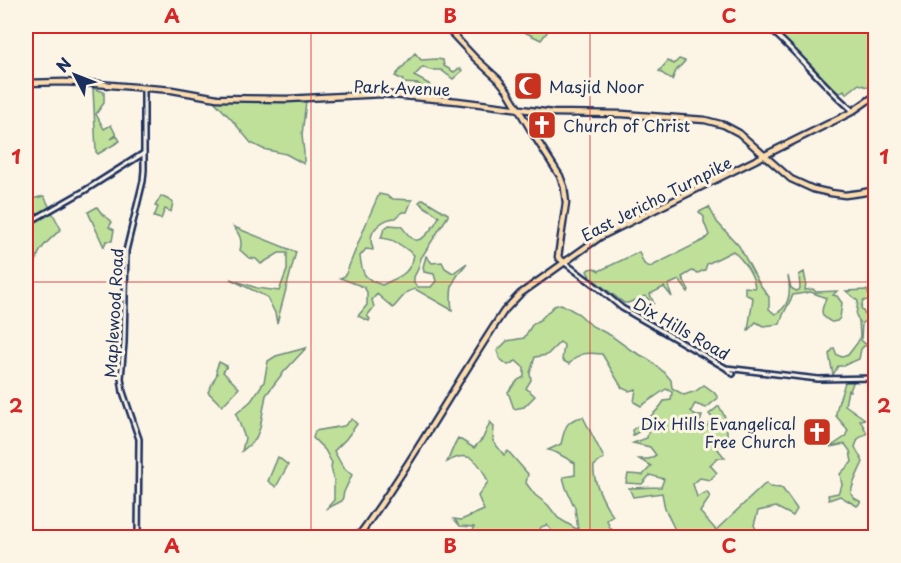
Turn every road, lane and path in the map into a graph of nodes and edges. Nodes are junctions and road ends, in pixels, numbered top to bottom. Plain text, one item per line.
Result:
1 (445, 26) edge
2 (766, 26) edge
3 (26, 83) edge
4 (144, 88) junction
5 (876, 95) edge
6 (519, 109) junction
7 (854, 111) junction
8 (753, 144) junction
9 (779, 149) junction
10 (144, 153) junction
11 (766, 156) junction
12 (134, 159) junction
13 (755, 161) junction
14 (774, 164) junction
15 (144, 165) junction
16 (876, 190) edge
17 (26, 224) edge
18 (564, 262) junction
19 (726, 368) junction
20 (733, 374) dead end
21 (876, 378) edge
22 (138, 537) edge
23 (357, 537) edge

1 - 6 main road
2 - 7 street
3 - 4 main road, Park Avenue
4 - 6 main road, Park Avenue
4 - 10 street, Maplewood Road
5 - 7 main road, East Jericho Turnpike
6 - 8 main road, Park Avenue
6 - 18 main road
7 - 9 main road, East Jericho Turnpike
8 - 9 main road
8 - 11 main road, Park Avenue
9 - 11 main road, East Jericho Turnpike
9 - 14 main road
10 - 12 street
10 - 15 street, Maplewood Road
11 - 13 main road, East Jericho Turnpike
11 - 14 main road, Park Avenue
12 - 15 street
12 - 17 street
13 - 14 main road
13 - 18 main road, East Jericho Turnpike
14 - 16 main road, Park Avenue
15 - 22 street, Maplewood Road
18 - 19 street, Dix Hills Road
18 - 23 main road, East Jericho Turnpike
19 - 20 street
19 - 21 street, Dix Hills Road

